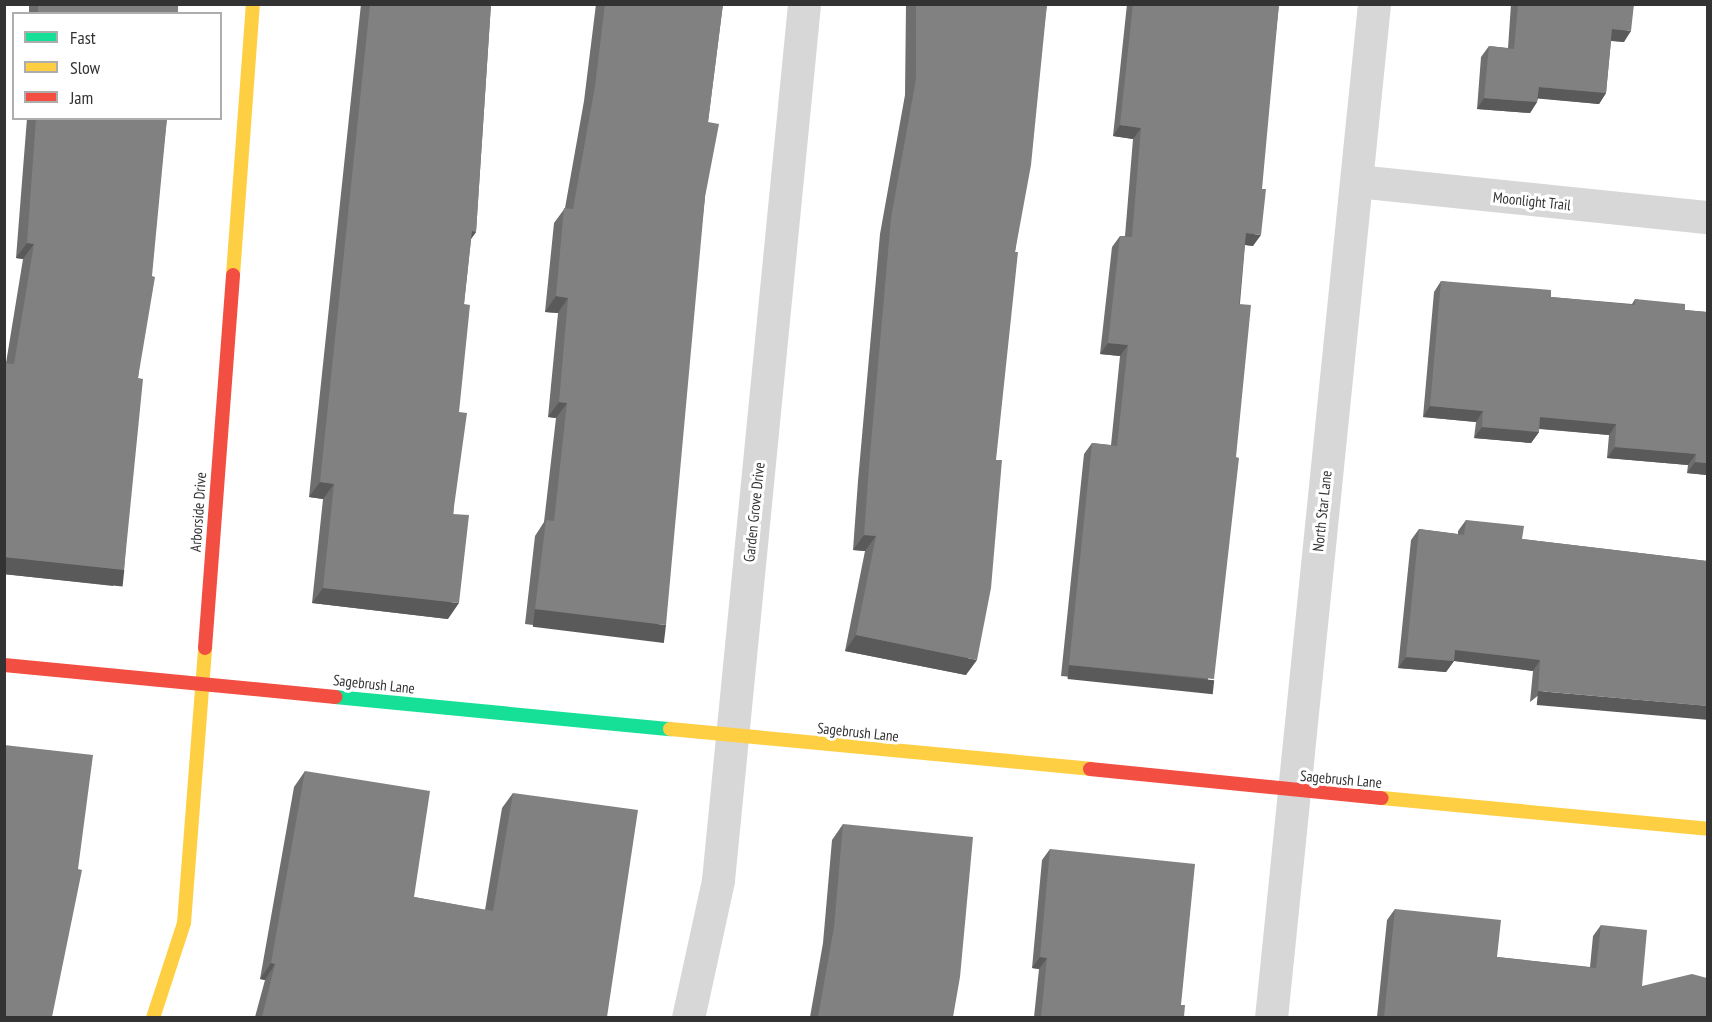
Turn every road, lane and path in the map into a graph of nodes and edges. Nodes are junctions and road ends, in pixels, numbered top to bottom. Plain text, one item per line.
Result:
1 (253, 4) edge
2 (804, 4) edge
3 (1374, 4) edge
4 (1357, 181) junction
5 (1707, 217) edge
6 (4, 665) edge
7 (202, 683) junction
8 (732, 736) junction
9 (1293, 791) junction
10 (1707, 829) edge
11 (153, 1017) edge
12 (688, 1017) edge
13 (1271, 1017) edge

1 - 7 street, Arborside Drive
2 - 8 street, Garden Grove Drive
3 - 4 street, North Star Lane
4 - 5 street, Moonlight Trail
4 - 9 street, North Star Lane
6 - 7 street, Sagebrush Lane
7 - 8 street, Sagebrush Lane
7 - 11 street, Arborside Drive
8 - 9 street, Sagebrush Lane
8 - 12 street, Garden Grove Drive
9 - 10 street, Sagebrush Lane
9 - 13 street, North Star Lane

